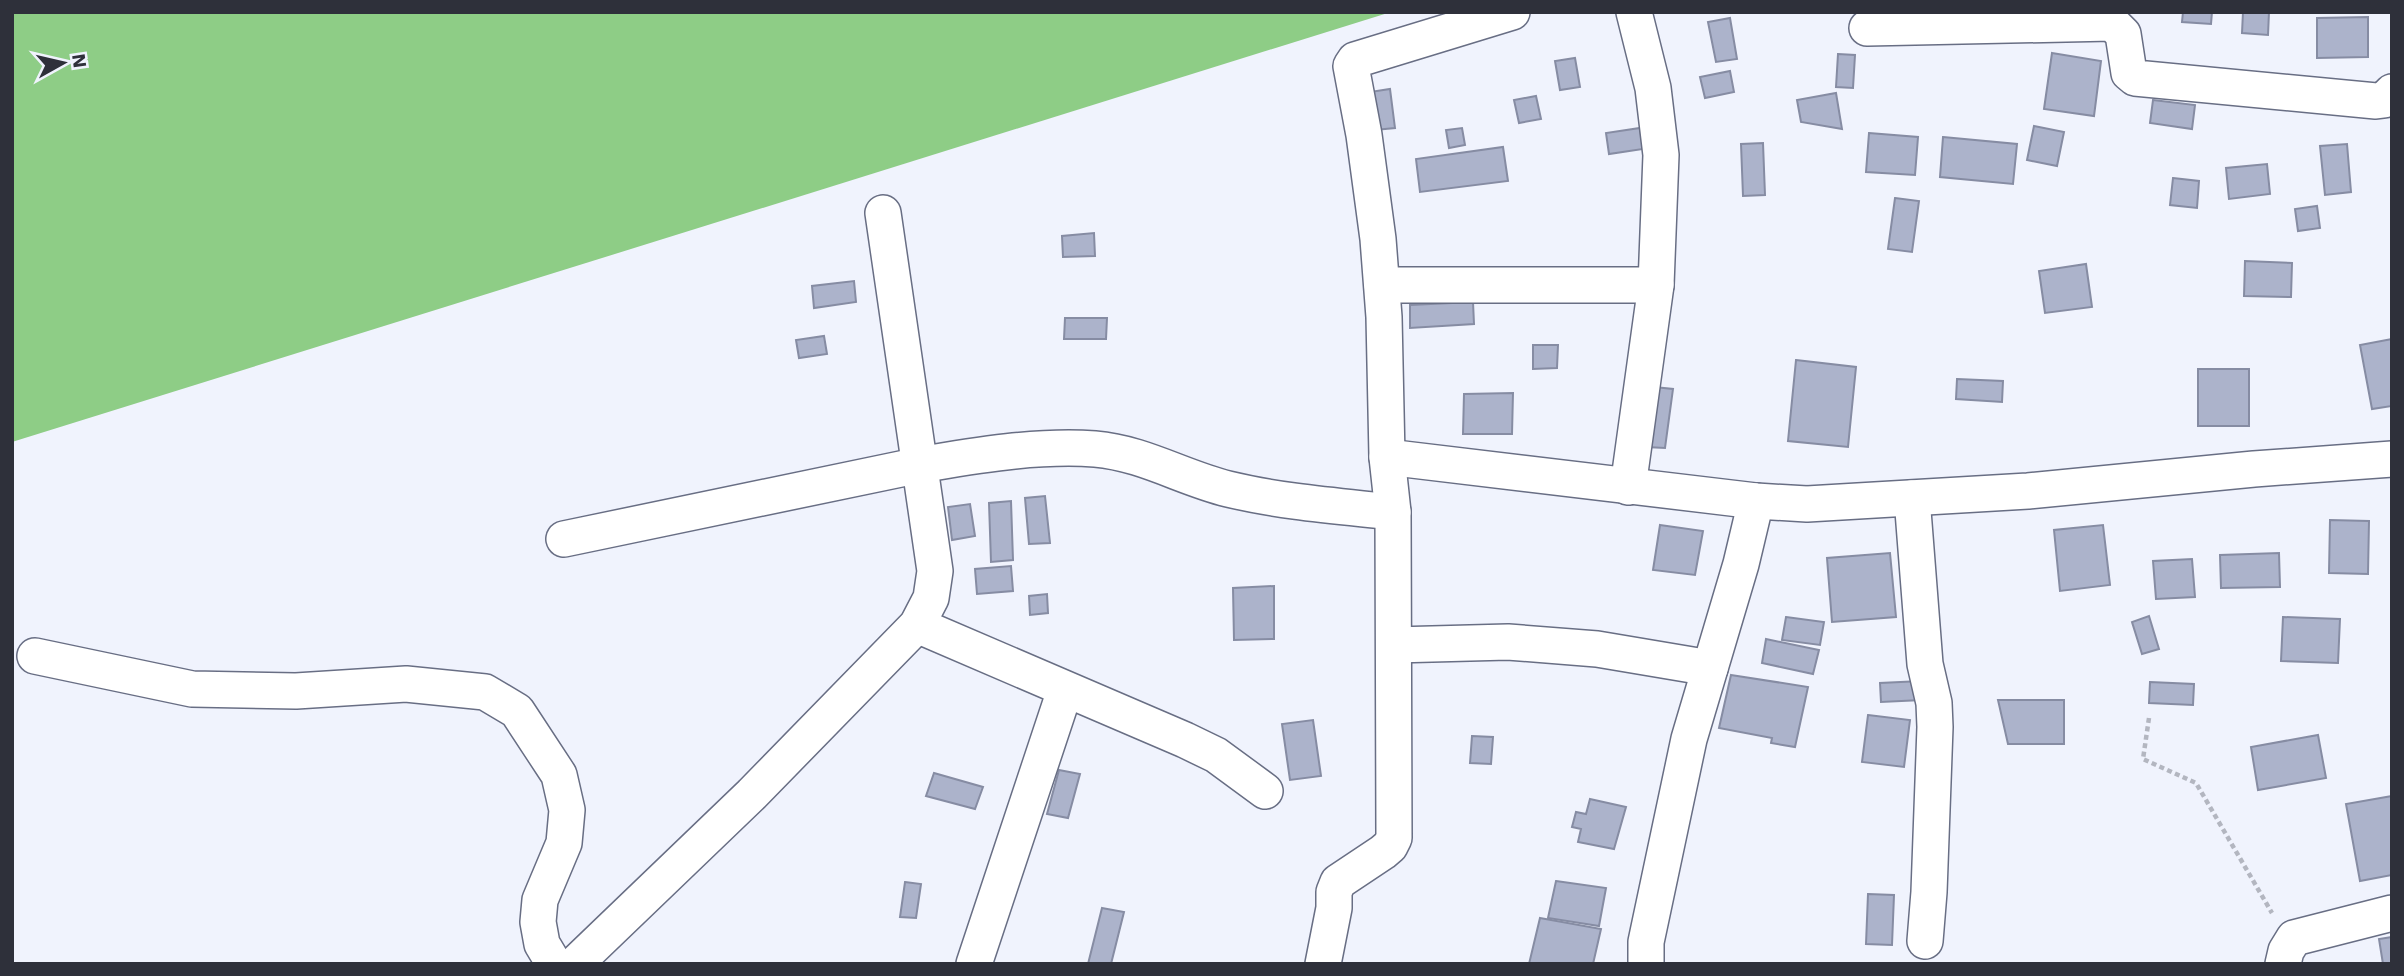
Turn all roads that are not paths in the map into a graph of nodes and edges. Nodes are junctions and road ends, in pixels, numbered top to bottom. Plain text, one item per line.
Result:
1 (1512, 12) edge
2 (1633, 12) edge
3 (1867, 28) dead end
4 (2392, 92) edge
5 (883, 213) dead end
6 (1382, 285) junction
7 (1656, 285) junction
8 (1387, 457) junction
9 (2392, 459) edge
10 (920, 465) junction
11 (1628, 487) junction
12 (1912, 498) junction
13 (1756, 501) junction
14 (1393, 512) junction
15 (564, 538) dead end
16 (916, 625) junction
17 (1394, 645) junction
18 (35, 656) dead end
19 (1710, 668) junction
20 (1065, 690) junction
21 (1265, 791) dead end
22 (2392, 912) edge
23 (1925, 941) dead end
24 (2287, 954) edge
25 (554, 964) edge
26 (575, 964) edge
27 (974, 964) edge
28 (1323, 964) edge
29 (1646, 964) edge

1 - 6 street
2 - 7 street
3 - 4 street
5 - 10 street
6 - 7 street
6 - 8 street
7 - 11 street
8 - 11 street
8 - 14 street
9 - 12 street
10 - 14 street
10 - 15 street
10 - 16 street
11 - 13 street
12 - 13 street
12 - 23 street
13 - 19 street
14 - 17 street
16 - 20 street
16 - 26 street
17 - 19 street
17 - 28 street
18 - 25 street
19 - 29 street
20 - 21 street
20 - 27 street
22 - 24 street

